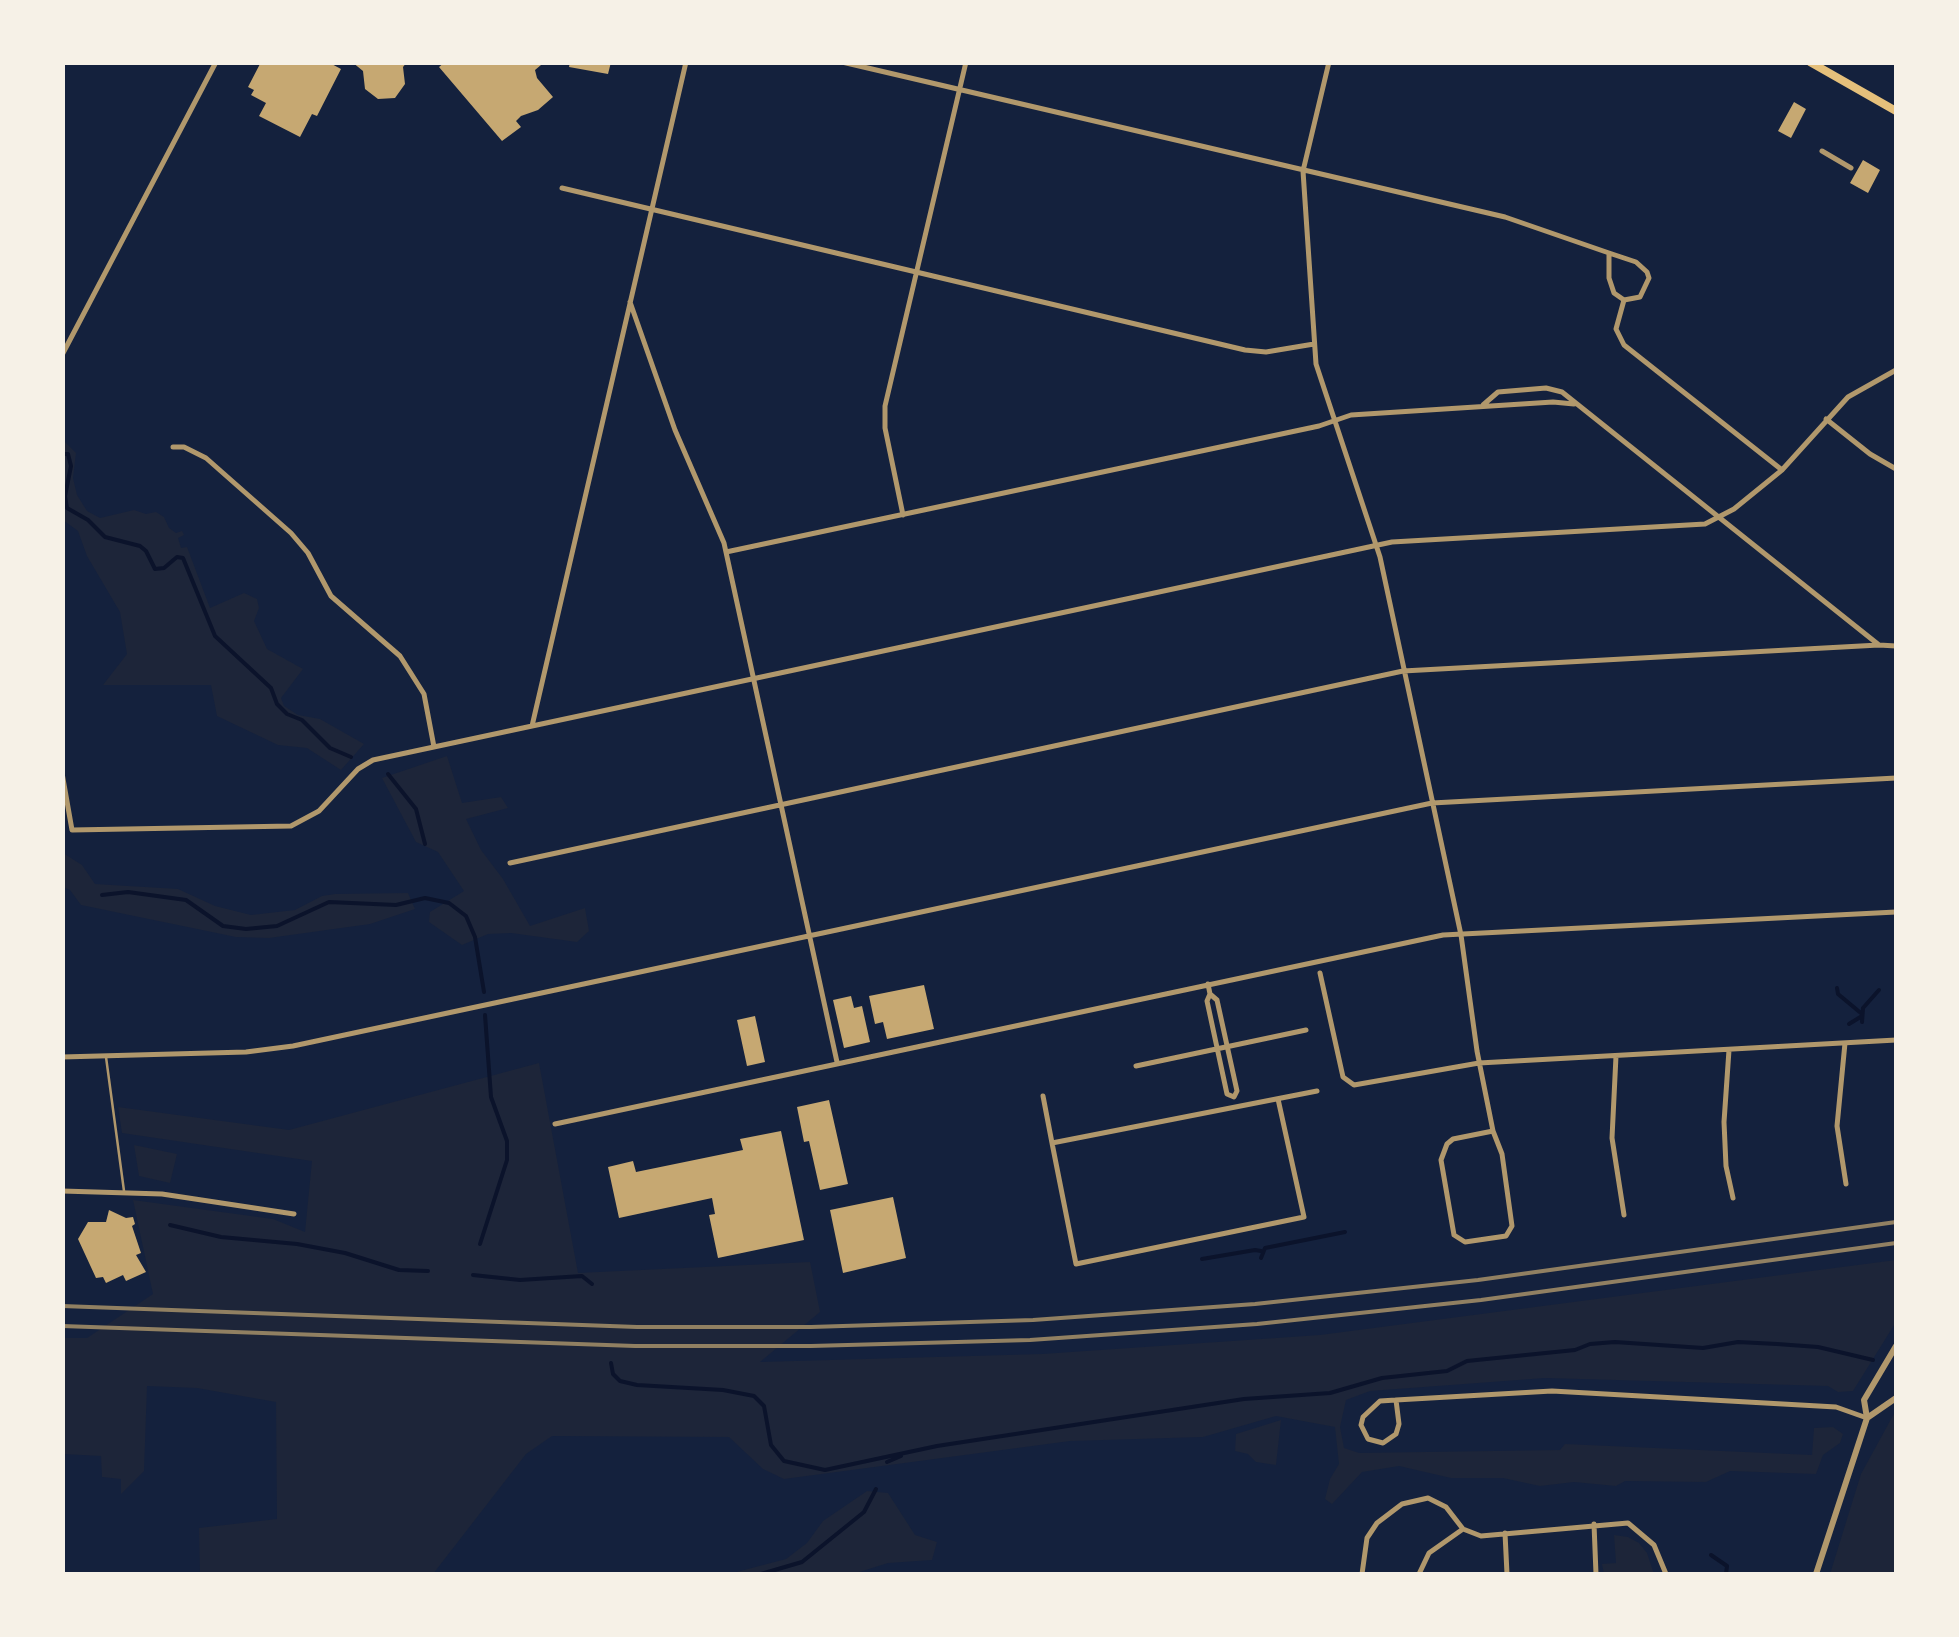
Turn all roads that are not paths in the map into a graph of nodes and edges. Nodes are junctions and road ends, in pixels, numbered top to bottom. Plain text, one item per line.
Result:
1 (216, 62) edge
2 (686, 62) edge
3 (842, 62) edge
4 (966, 62) edge
5 (1329, 62) edge
6 (1815, 64) edge
7 (960, 90) junction
8 (1896, 111) edge
9 (1822, 151) dead end
10 (1852, 168) dead end
11 (1302, 171) junction
12 (562, 188) dead end
13 (652, 210) junction
14 (1609, 253) junction
15 (919, 272) junction
16 (1624, 300) junction
17 (630, 302) junction
18 (1314, 344) junction
19 (62, 355) edge
20 (1896, 370) edge
21 (1574, 404) junction
22 (1482, 406) junction
23 (1826, 419) junction
24 (1336, 420) junction
25 (173, 446) dead end
26 (1896, 469) edge
27 (1782, 470) junction
28 (903, 515) junction
29 (1720, 517) junction
30 (1376, 546) junction
31 (726, 552) junction
32 (1879, 645) junction
33 (1896, 646) edge
34 (1403, 671) junction
35 (752, 680) junction
36 (532, 726) junction
37 (434, 746) junction
38 (62, 772) edge
39 (1896, 778) edge
40 (1432, 803) junction
41 (779, 806) junction
42 (510, 863) dead end
43 (1896, 912) edge
44 (1461, 935) junction
45 (807, 936) junction
46 (1320, 972) dead end
47 (1208, 984) junction
48 (1210, 994) junction
49 (1306, 1030) dead end
50 (1896, 1040) edge
51 (1845, 1043) junction
52 (1228, 1046) junction
53 (1217, 1048) junction
54 (1729, 1050) junction
55 (106, 1056) junction
56 (1616, 1056) junction
57 (62, 1057) edge
58 (837, 1062) junction
59 (1479, 1063) junction
60 (1136, 1066) dead end
61 (1317, 1091) dead end
62 (1043, 1096) dead end
63 (1234, 1097) junction
64 (1278, 1100) junction
65 (1236, 1105) junction
66 (554, 1124) dead end
67 (1493, 1131) junction
68 (1052, 1144) junction
69 (1846, 1184) dead end
70 (62, 1191) edge
71 (124, 1191) junction
72 (1733, 1198) dead end
73 (294, 1214) dead end
74 (1624, 1214) dead end
75 (1896, 1346) edge
76 (1896, 1398) edge
77 (1396, 1400) junction
78 (1867, 1418) junction
79 (1594, 1524) junction
80 (1463, 1528) junction
81 (1506, 1532) junction
82 (1362, 1574) edge
83 (1419, 1574) edge
84 (1508, 1574) edge
85 (1596, 1574) edge
86 (1666, 1574) edge
87 (1816, 1574) edge

1 - 19 street
2 - 13 street
3 - 7 street
4 - 7 street
5 - 11 street
6 - 8 main road
7 - 11 street
7 - 15 street
9 - 10 street
11 - 14 street
11 - 18 street
12 - 13 street
13 - 15 street
13 - 17 street
14 - 16 street
14 - 16 street
15 - 18 street
15 - 28 street
16 - 27 street
17 - 31 street
17 - 36 street
18 - 24 street
20 - 23 street
21 - 22 street
21 - 22 street
21 - 29 street
22 - 24 street
23 - 26 street
23 - 27 street
24 - 28 street
24 - 30 street
25 - 37 street
27 - 29 street
28 - 31 street
29 - 30 street
29 - 32 street
30 - 34 street
30 - 35 street
31 - 35 street
32 - 33 street
32 - 34 street
34 - 40 street
34 - 41 street
35 - 36 street
35 - 41 street
36 - 37 street
37 - 38 street
39 - 40 street
40 - 44 street
40 - 45 street
41 - 42 street
41 - 45 street
43 - 44 street
44 - 47 street
44 - 59 street
45 - 55 street
45 - 58 street
46 - 59 street
47 - 48 street
47 - 58 street
48 - 52 street
48 - 53 street
49 - 52 street
50 - 51 street
51 - 54 street
51 - 69 street
52 - 53 street
52 - 63 street
53 - 60 street
53 - 63 street
54 - 56 street
54 - 72 street
55 - 57 street
55 - 71 lane
56 - 59 street
56 - 74 street
58 - 66 street
59 - 67 street
61 - 64 street
62 - 68 street
63 - 65 street
64 - 65 street
64 - 68 street
65 - 68 street
67 - 67 street
70 - 71 street
71 - 73 street
75 - 78 street
76 - 78 street
77 - 77 street
77 - 78 street
78 - 87 street
79 - 81 street
79 - 85 street
79 - 86 street
80 - 81 street
80 - 82 street
80 - 83 street
81 - 84 street

